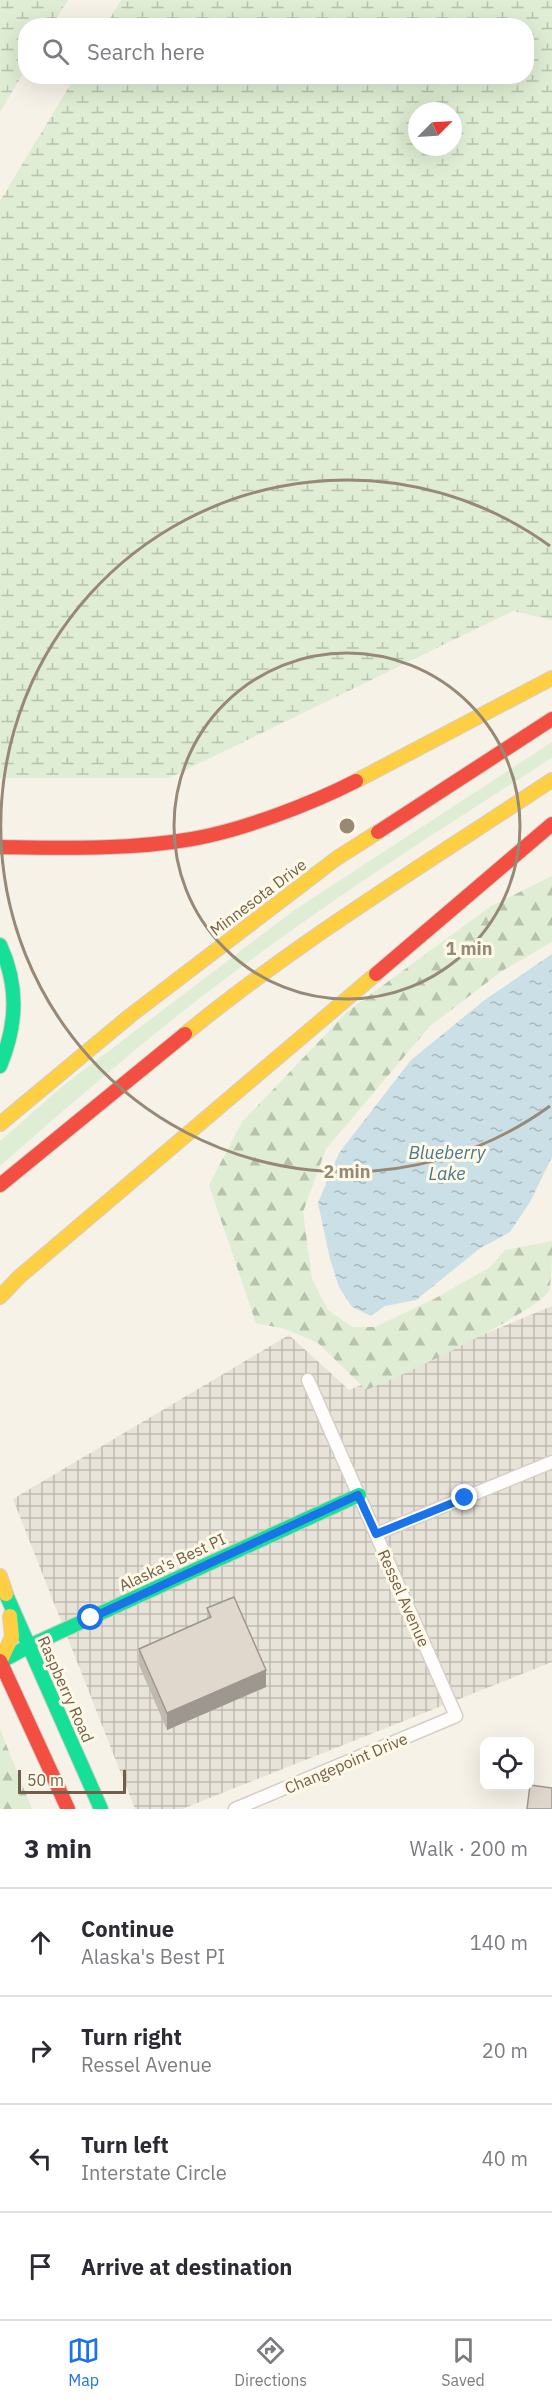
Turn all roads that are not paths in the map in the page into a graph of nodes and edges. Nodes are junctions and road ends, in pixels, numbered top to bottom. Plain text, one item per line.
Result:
1 (552, 678) edge
2 (552, 719) edge
3 (552, 780) edge
4 (552, 824) edge
5 (0, 848) edge
6 (0, 945) edge
7 (0, 1066) edge
8 (0, 1124) edge
9 (0, 1185) edge
10 (0, 1297) edge
11 (308, 1380) dead end
12 (552, 1462) edge
13 (358, 1495) junction
14 (376, 1534) junction
15 (0, 1576) edge
16 (3, 1588) edge
17 (29, 1646) junction
18 (0, 1662) edge
19 (456, 1716) joint
20 (68, 1809) edge
21 (101, 1809) edge
22 (235, 1809) edge

1 - 5 main road
2 - 8 main road, Minnesota Drive
3 - 9 main road
4 - 10 main road
6 - 7 main road
11 - 13 street, Ressel Avenue
12 - 14 street
13 - 14 street, Ressel Avenue
13 - 17 main road, Alaska's Best PI
14 - 19 street, Ressel Avenue
15 - 16 main road
16 - 17 main road, Raspberry Road
16 - 18 main road
17 - 18 main road, Alaska's Best PI
17 - 21 main road, Raspberry Road
18 - 20 main road
19 - 22 street, Changepoint Drive

